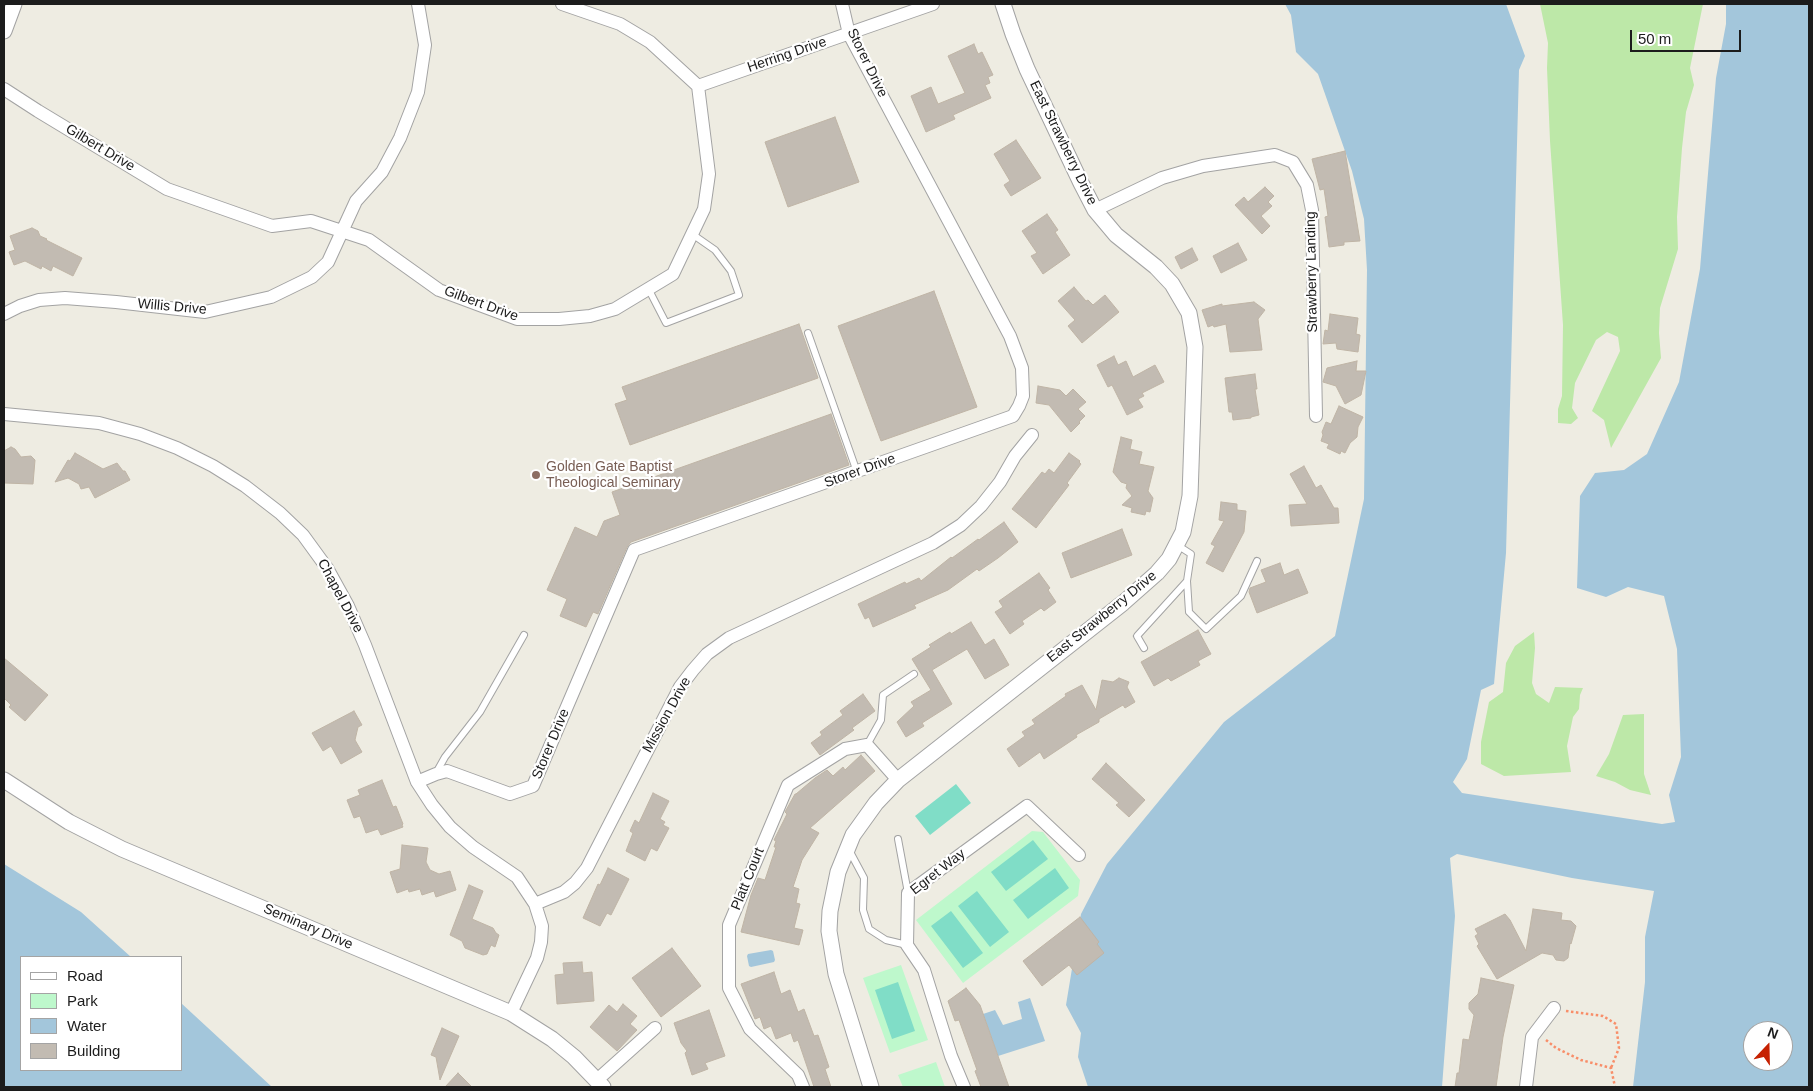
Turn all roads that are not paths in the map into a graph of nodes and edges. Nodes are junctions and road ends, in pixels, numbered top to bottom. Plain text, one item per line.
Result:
1 (14, 4) edge
2 (418, 4) edge
3 (562, 4) edge
4 (842, 4) edge
5 (933, 4) edge
6 (1003, 4) edge
7 (4, 31) edge
8 (850, 34) junction
9 (698, 86) junction
10 (4, 88) edge
11 (1095, 210) junction
12 (341, 232) junction
13 (692, 234) junction
14 (649, 290) junction
15 (4, 314) edge
16 (808, 333) dead end
17 (4, 414) edge
18 (1316, 416) dead end
19 (1032, 435) dead end
20 (857, 472) junction
21 (1177, 545) junction
22 (1257, 561) dead end
23 (1187, 581) junction
24 (524, 635) dead end
25 (1144, 648) dead end
26 (914, 674) dead end
27 (867, 745) junction
28 (436, 774) junction
29 (4, 780) edge
30 (898, 780) junction
31 (417, 782) junction
32 (898, 839) dead end
33 (847, 847) junction
34 (1079, 855) dead end
35 (908, 893) junction
36 (535, 904) junction
37 (907, 945) junction
38 (1554, 1008) road end
39 (511, 1013) junction
40 (655, 1028) dead end
41 (600, 1084) edge
42 (803, 1087) edge
43 (870, 1087) edge
44 (964, 1087) edge
45 (1526, 1087) edge

1 - 7 street
2 - 12 street, Willis Drive
3 - 9 street
4 - 8 street, Storer Drive
5 - 8 street, Herring Drive
6 - 11 street, East Strawberry Drive
8 - 9 street, Herring Drive
8 - 20 street, Storer Drive
9 - 13 street, Gilbert Drive
10 - 12 street, Gilbert Drive
11 - 18 street, Strawberry Landing
11 - 21 street, East Strawberry Drive
12 - 14 street, Gilbert Drive
12 - 15 street, Willis Drive
13 - 14 street, Gilbert Drive
13 - 14 lane
16 - 20 lane
17 - 31 street, Chapel Drive
19 - 36 street, Mission Drive
20 - 28 street, Storer Drive
21 - 23 lane
21 - 30 street, East Strawberry Drive
22 - 23 lane
23 - 25 lane
24 - 28 lane
26 - 27 lane
27 - 30 street
27 - 42 street, Platt Court
28 - 31 street, Storer Drive
29 - 39 street, Seminary Drive
30 - 33 street, East Strawberry Drive
31 - 36 street, Chapel Drive
32 - 35 lane
33 - 37 lane
33 - 43 street, East Strawberry Drive
34 - 35 street, Egret Way
35 - 37 street, Egret Way
36 - 39 street
37 - 44 street
38 - 45 street
39 - 41 street, Seminary Drive
40 - 41 street

